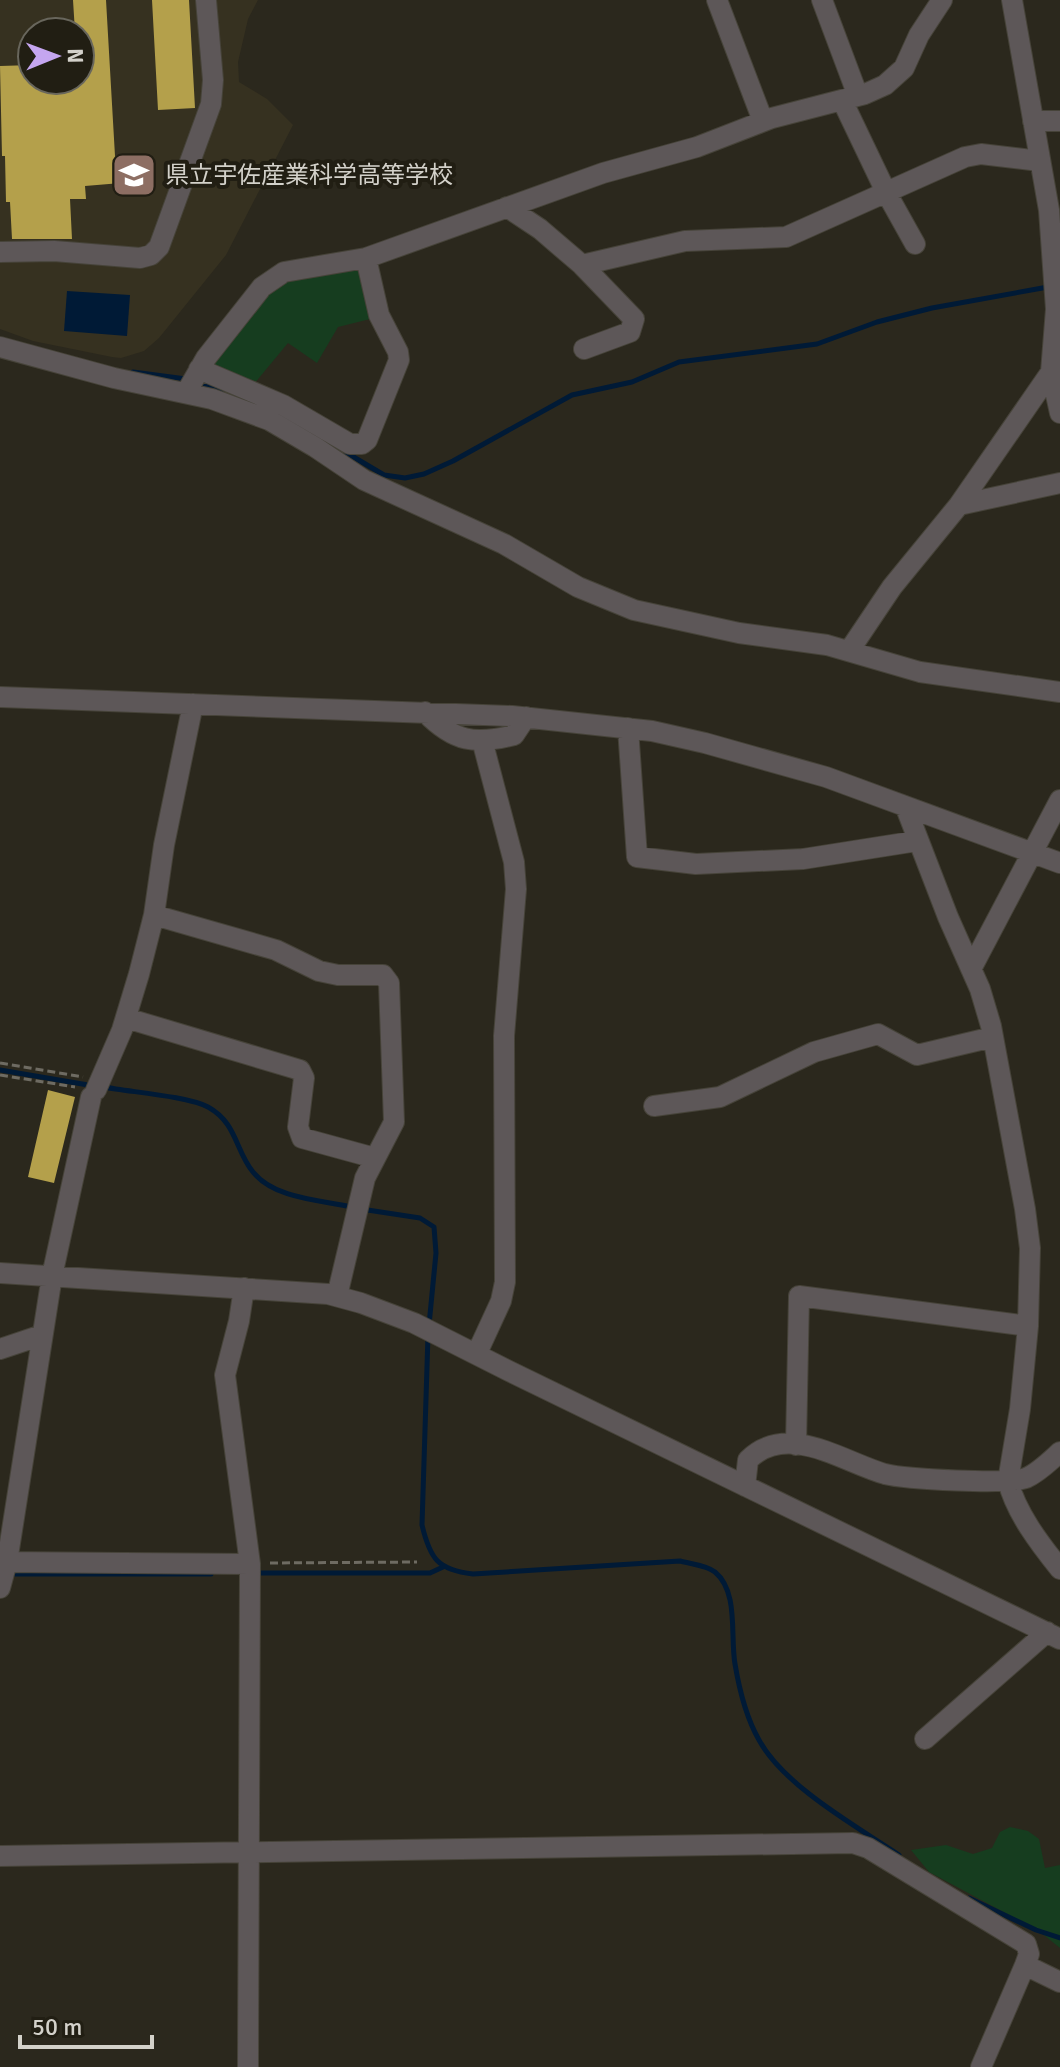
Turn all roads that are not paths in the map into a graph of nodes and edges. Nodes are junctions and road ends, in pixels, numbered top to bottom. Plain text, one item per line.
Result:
1 (206, 0) edge
2 (717, 0) edge
3 (822, 0) edge
4 (942, 0) edge
5 (1012, 0) edge
6 (850, 98) junction
7 (763, 121) junction
8 (1033, 121) junction
9 (1060, 121) edge
10 (1047, 169) edge
11 (886, 192) junction
12 (507, 207) junction
13 (915, 244) dead end
14 (0, 252) edge
15 (366, 258) junction
16 (582, 265) junction
17 (0, 347) edge
18 (584, 349) dead end
19 (199, 369) junction
20 (1051, 372) junction
21 (186, 393) junction
22 (1060, 413) edge
23 (1060, 483) edge
24 (959, 505) junction
25 (849, 651) junction
26 (1060, 692) edge
27 (0, 697) edge
28 (193, 704) junction
29 (425, 712) junction
30 (526, 717) junction
31 (628, 728) junction
32 (482, 740) junction
33 (1060, 800) edge
34 (906, 808) junction
35 (917, 841) junction
36 (1032, 853) junction
37 (1060, 863) edge
38 (154, 915) junction
39 (971, 969) junction
40 (126, 1018) junction
41 (993, 1037) junction
42 (654, 1106) dead end
43 (375, 1158) junction
44 (0, 1273) edge
45 (52, 1276) junction
46 (244, 1288) junction
47 (337, 1296) junction
48 (1028, 1326) junction
49 (42, 1335) junction
50 (0, 1349) edge
51 (477, 1353) junction
52 (796, 1445) junction
53 (1060, 1452) edge
54 (1008, 1481) junction
55 (745, 1486) junction
56 (3, 1562) edge
57 (250, 1564) junction
58 (1060, 1569) edge
59 (0, 1588) edge
60 (1053, 1635) edge
61 (925, 1739) dead end
62 (250, 1852) junction
63 (0, 1856) edge
64 (1025, 1965) junction
65 (1060, 1982) edge
66 (248, 2067) edge
67 (981, 2067) edge

1 - 14 street
2 - 7 street
3 - 6 street
4 - 6 street
5 - 8 street
6 - 7 street
6 - 11 street
7 - 12 street
8 - 9 street
8 - 10 street
10 - 11 street
10 - 20 street
11 - 13 street
11 - 16 street
12 - 15 street
12 - 16 street
15 - 19 street
15 - 19 street
16 - 18 street
17 - 21 street
19 - 21 street
20 - 22 street
20 - 24 street
21 - 25 street
23 - 24 street
24 - 25 street
25 - 26 street
27 - 28 street
28 - 29 street
28 - 38 street
29 - 30 street
29 - 32 street
30 - 31 street
30 - 32 street
31 - 34 street
31 - 35 street
32 - 51 street
33 - 36 street
34 - 35 street
34 - 36 street
35 - 39 street
36 - 37 street
36 - 39 street
38 - 40 street
38 - 43 street
39 - 41 street
40 - 43 street
40 - 45 street
41 - 42 street
41 - 48 street
43 - 47 street
44 - 45 street
45 - 46 street
45 - 49 street
46 - 47 street
46 - 57 street
47 - 51 street
48 - 52 street
48 - 54 street
49 - 50 street
49 - 56 street
51 - 55 street
52 - 54 street
52 - 55 street
53 - 54 street
54 - 58 street
55 - 60 street
56 - 57 street
56 - 59 street
57 - 62 street
60 - 61 street
62 - 63 street
62 - 64 street
62 - 66 street
64 - 65 street
64 - 67 street

